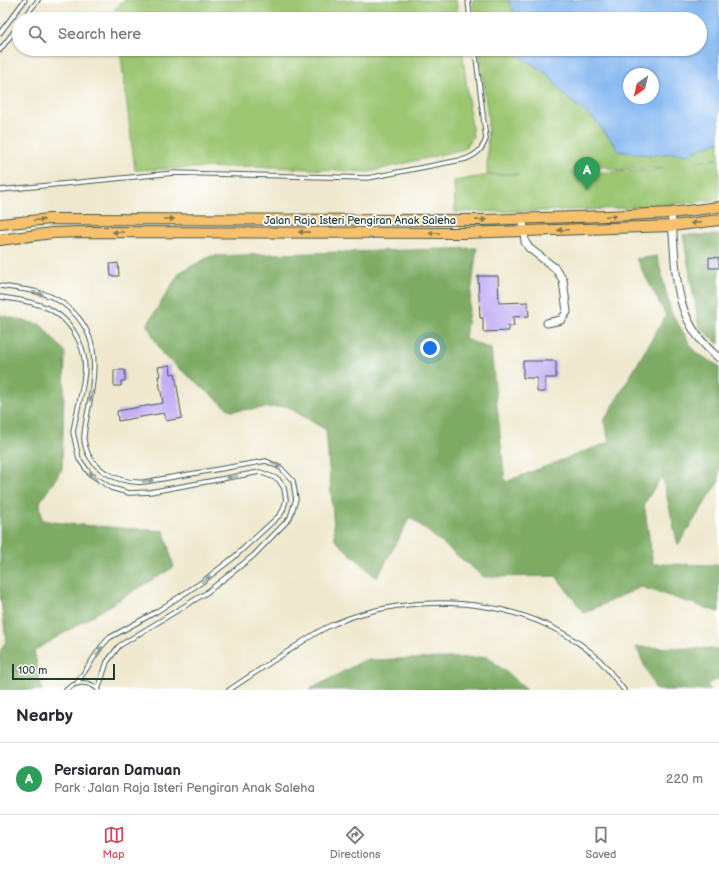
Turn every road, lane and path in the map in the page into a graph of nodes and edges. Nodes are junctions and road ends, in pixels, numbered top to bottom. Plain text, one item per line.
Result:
1 (25, 0) edge
2 (38, 0) edge
3 (468, 0) edge
4 (16, 12) edge
5 (29, 12) edge
6 (469, 12) edge
7 (12, 17) edge
8 (0, 33) edge
9 (12, 34) edge
10 (0, 50) edge
11 (476, 56) edge
12 (0, 190) edge
13 (719, 208) edge
14 (671, 213) junction
15 (523, 219) junction
16 (719, 220) edge
17 (0, 224) edge
18 (672, 226) junction
19 (524, 232) junction
20 (0, 240) edge
21 (0, 286) edge
22 (0, 297) edge
23 (547, 324) dead end
24 (719, 358) edge
25 (77, 683) junction
26 (66, 690) edge
27 (98, 690) edge
28 (229, 690) edge
29 (624, 690) edge

1 - 4 lane
2 - 5 lane
3 - 6 lane
7 - 8 lane
9 - 10 lane
11 - 12 lane
13 - 14 main road, Jalan Raja Isteri Pengiran Anak Saleha
15 -> 14 main road, Jalan Raja Isteri Pengiran Anak Saleha
14 - 18 street
17 -> 15 main road, Jalan Raja Isteri Pengiran Anak Saleha
15 - 19 street
16 -> 18 main road, Jalan Raja Isteri Pengiran Anak Saleha
18 -> 19 main road, Jalan Raja Isteri Pengiran Anak Saleha
18 - 24 street
19 -> 20 main road, Jalan Raja Isteri Pengiran Anak Saleha
19 - 23 street
21 -> 27 lane
25 -> 22 lane
25 - 26 lane
25 - 27 lane
28 - 29 lane

